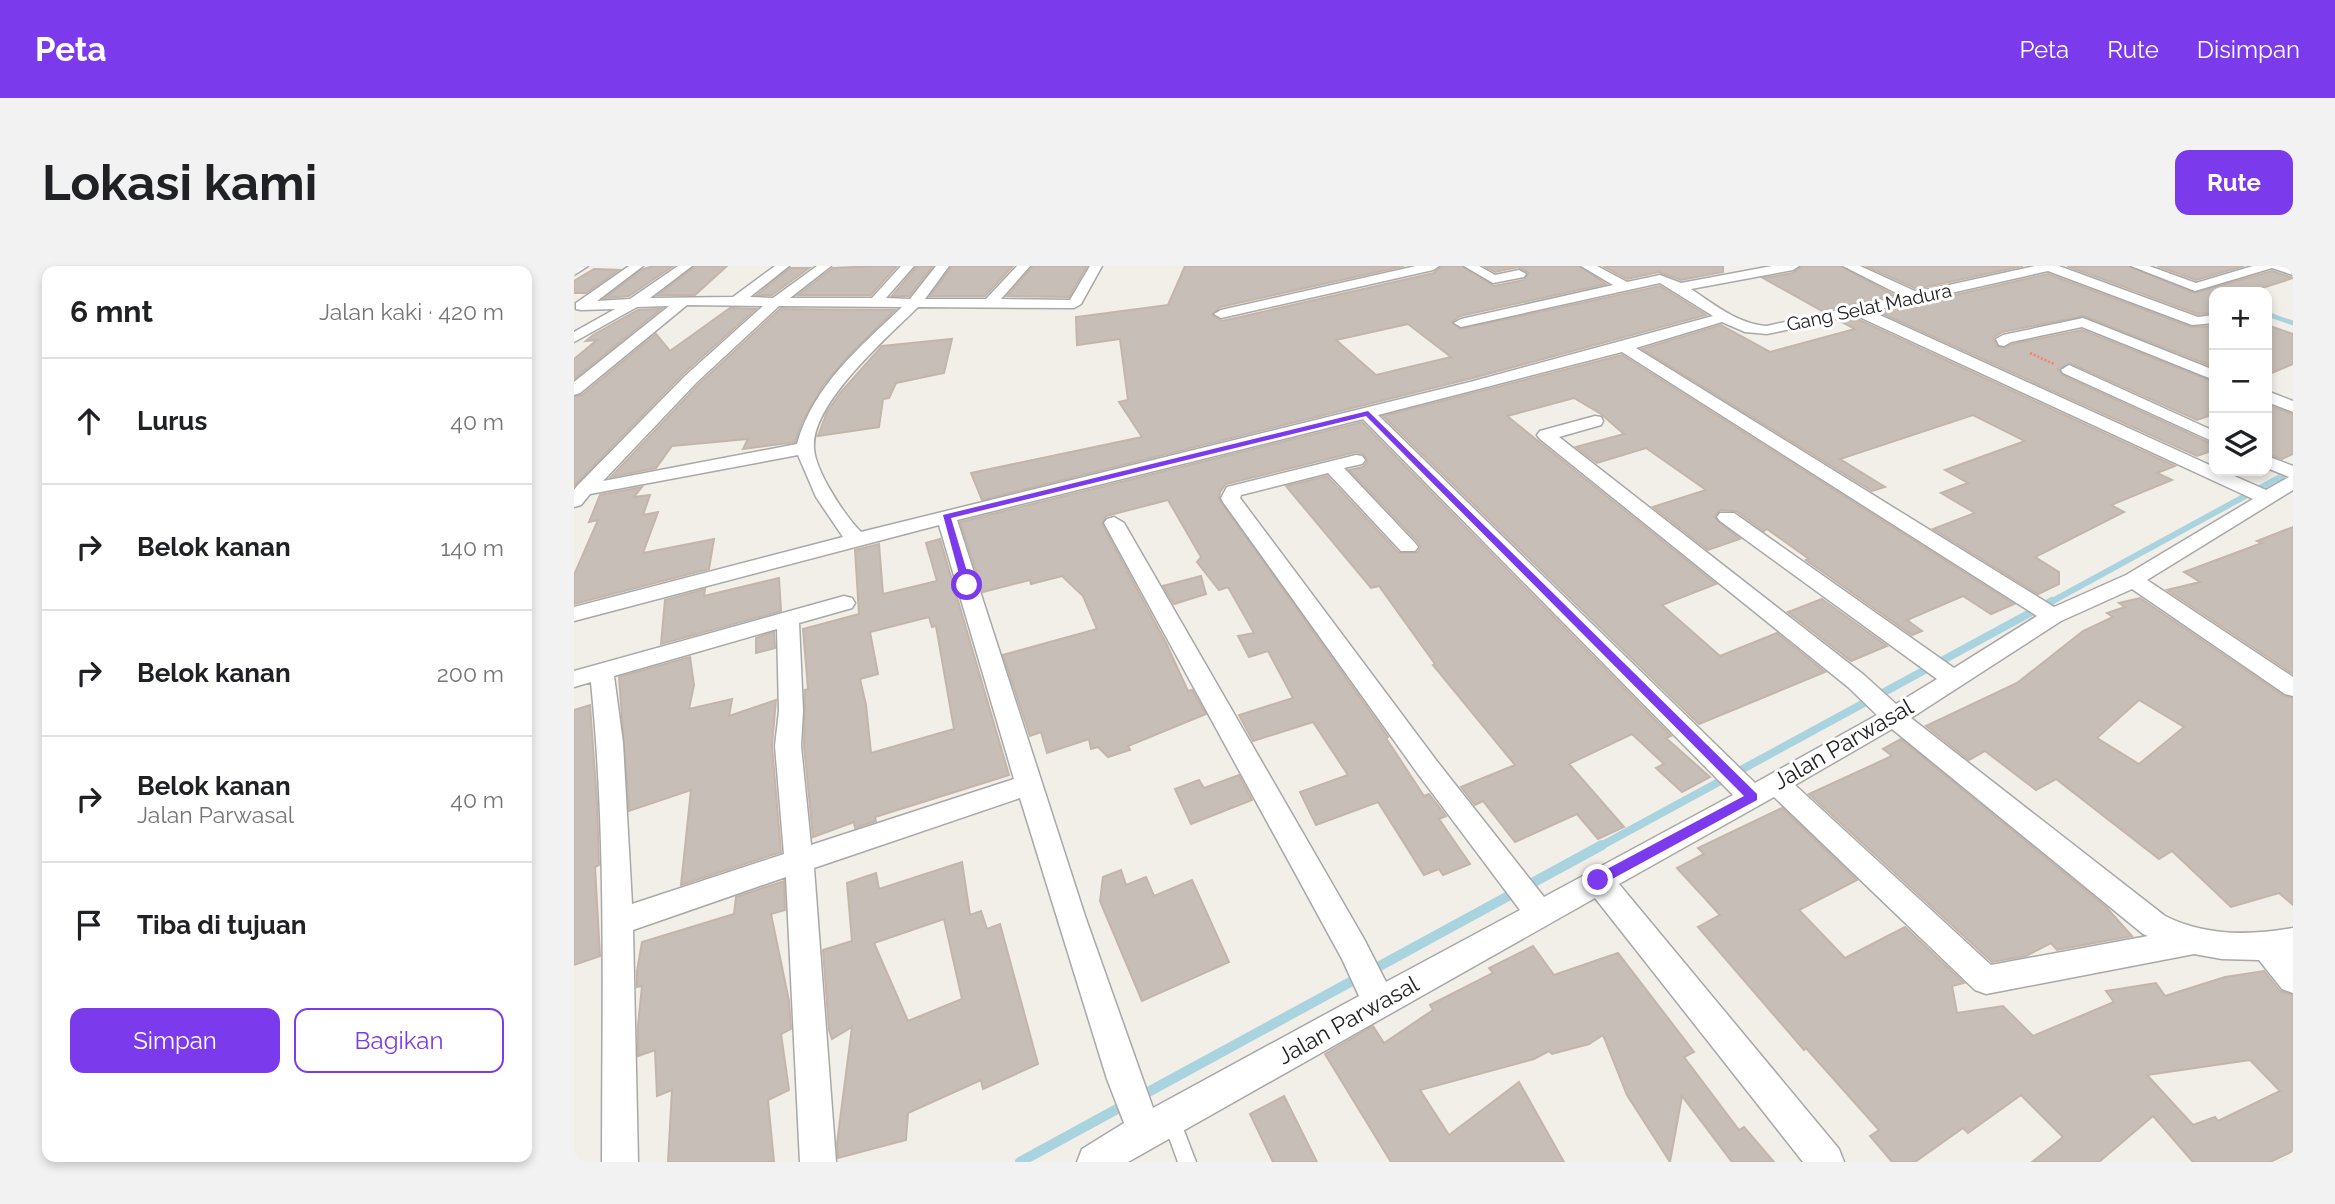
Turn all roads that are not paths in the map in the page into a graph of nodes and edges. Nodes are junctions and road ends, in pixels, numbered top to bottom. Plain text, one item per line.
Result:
1 (582, 266) edge
2 (637, 266) edge
3 (686, 266) edge
4 (783, 266) edge
5 (825, 266) edge
6 (908, 266) edge
7 (943, 266) edge
8 (1024, 266) edge
9 (1096, 266) edge
10 (1433, 266) edge
11 (1470, 266) edge
12 (1587, 266) edge
13 (1793, 266) edge
14 (1849, 266) edge
15 (2051, 266) edge
16 (2137, 266) edge
17 (2267, 266) edge
18 (2277, 266) edge
19 (574, 271) edge
20 (2293, 271) edge
21 (1518, 274) dead end
22 (1624, 286) junction
23 (1677, 288) junction
24 (1916, 297) junction
25 (684, 301) junction
26 (636, 302) junction
27 (734, 303) junction
28 (914, 303) junction
29 (990, 303) junction
30 (773, 304) junction
31 (874, 304) junction
32 (578, 308) edge
33 (1859, 311) junction
34 (1222, 314) dead end
35 (1721, 319) junction
36 (2209, 320) edge
37 (1461, 323) dead end
38 (574, 338) edge
39 (2004, 342) road end
40 (1624, 347) junction
41 (2069, 370) road end
42 (2209, 373) edge
43 (574, 390) edge
44 (2272, 398) edge
45 (2293, 407) edge
46 (1368, 414) junction
47 (1595, 421) dead end
48 (2209, 435) edge
49 (805, 448) junction
50 (1356, 460) dead end
51 (1332, 466) junction
52 (2283, 471) edge
53 (2265, 498) junction
54 (577, 500) edge
55 (946, 517) junction
56 (1727, 517) dead end
57 (1114, 523) dead end
58 (857, 539) junction
59 (1408, 547) dead end
60 (2133, 580) junction
61 (844, 603) dead end
62 (574, 614) edge
63 (2053, 616) junction
64 (788, 617) junction
65 (603, 671) junction
66 (1948, 675) junction
67 (574, 679) edge
68 (2293, 688) edge
69 (1888, 711) junction
70 (1028, 785) junction
71 (1755, 787) junction
72 (799, 861) junction
73 (1598, 880) junction
74 (1532, 904) junction
75 (618, 922) junction
76 (2197, 941) junction
77 (2280, 944) edge
78 (2293, 979) edge
79 (1374, 992) junction
80 (1153, 1123) junction
81 (620, 1162) edge
82 (818, 1162) edge
83 (1095, 1162) edge
84 (1187, 1162) edge
85 (1826, 1162) edge

1 - 19 street
2 - 32 street
3 - 26 street
4 - 27 street
5 - 30 street
6 - 31 street
7 - 28 street
8 - 29 street
9 - 29 street
10 - 34 street
11 - 21 street
12 - 22 street
13 - 23 street
14 - 24 street
15 - 24 street, Gang Selat Madura
15 - 36 street
16 - 17 street
18 - 20 street
22 - 23 street
22 - 37 street
23 - 35 street
24 - 33 street, Gang Selat Madura
25 - 26 street
25 - 27 street
25 - 43 street
26 - 32 street
26 - 38 street
27 - 30 street
28 - 29 street
28 - 31 street
28 - 49 street
30 - 31 street
30 - 54 street
33 - 35 street, Gang Selat Madura
33 - 53 street
35 - 40 street
39 - 42 street
40 - 46 street
40 - 63 street
41 - 48 street
44 - 45 street
46 - 55 street
46 - 71 street
47 - 69 street
49 - 54 street
49 - 58 street
50 - 51 street
51 - 59 street
51 - 74 street
52 - 53 street, Jalan Parwasal
53 - 60 street, Jalan Parwasal
55 - 58 street
55 - 70 street
56 - 66 street
57 - 79 street
58 - 62 street
60 - 63 street, Jalan Parwasal
60 - 68 street
61 - 64 street
63 - 66 street, Jalan Parwasal
64 - 65 street
64 - 72 street
65 - 67 street
65 - 75 street
66 - 69 street, Jalan Parwasal
69 - 71 street, Jalan Parwasal
69 - 76 street
70 - 72 street
70 - 80 street
71 - 73 street, Jalan Parwasal
71 - 76 street
72 - 75 street
72 - 82 street
73 - 74 street, Jalan Parwasal
73 - 85 street
74 - 79 street, Jalan Parwasal
75 - 81 street
76 - 77 street
77 - 78 street
79 - 80 street, Jalan Parwasal
80 - 83 street, Jalan Parwasal
80 - 84 lane

